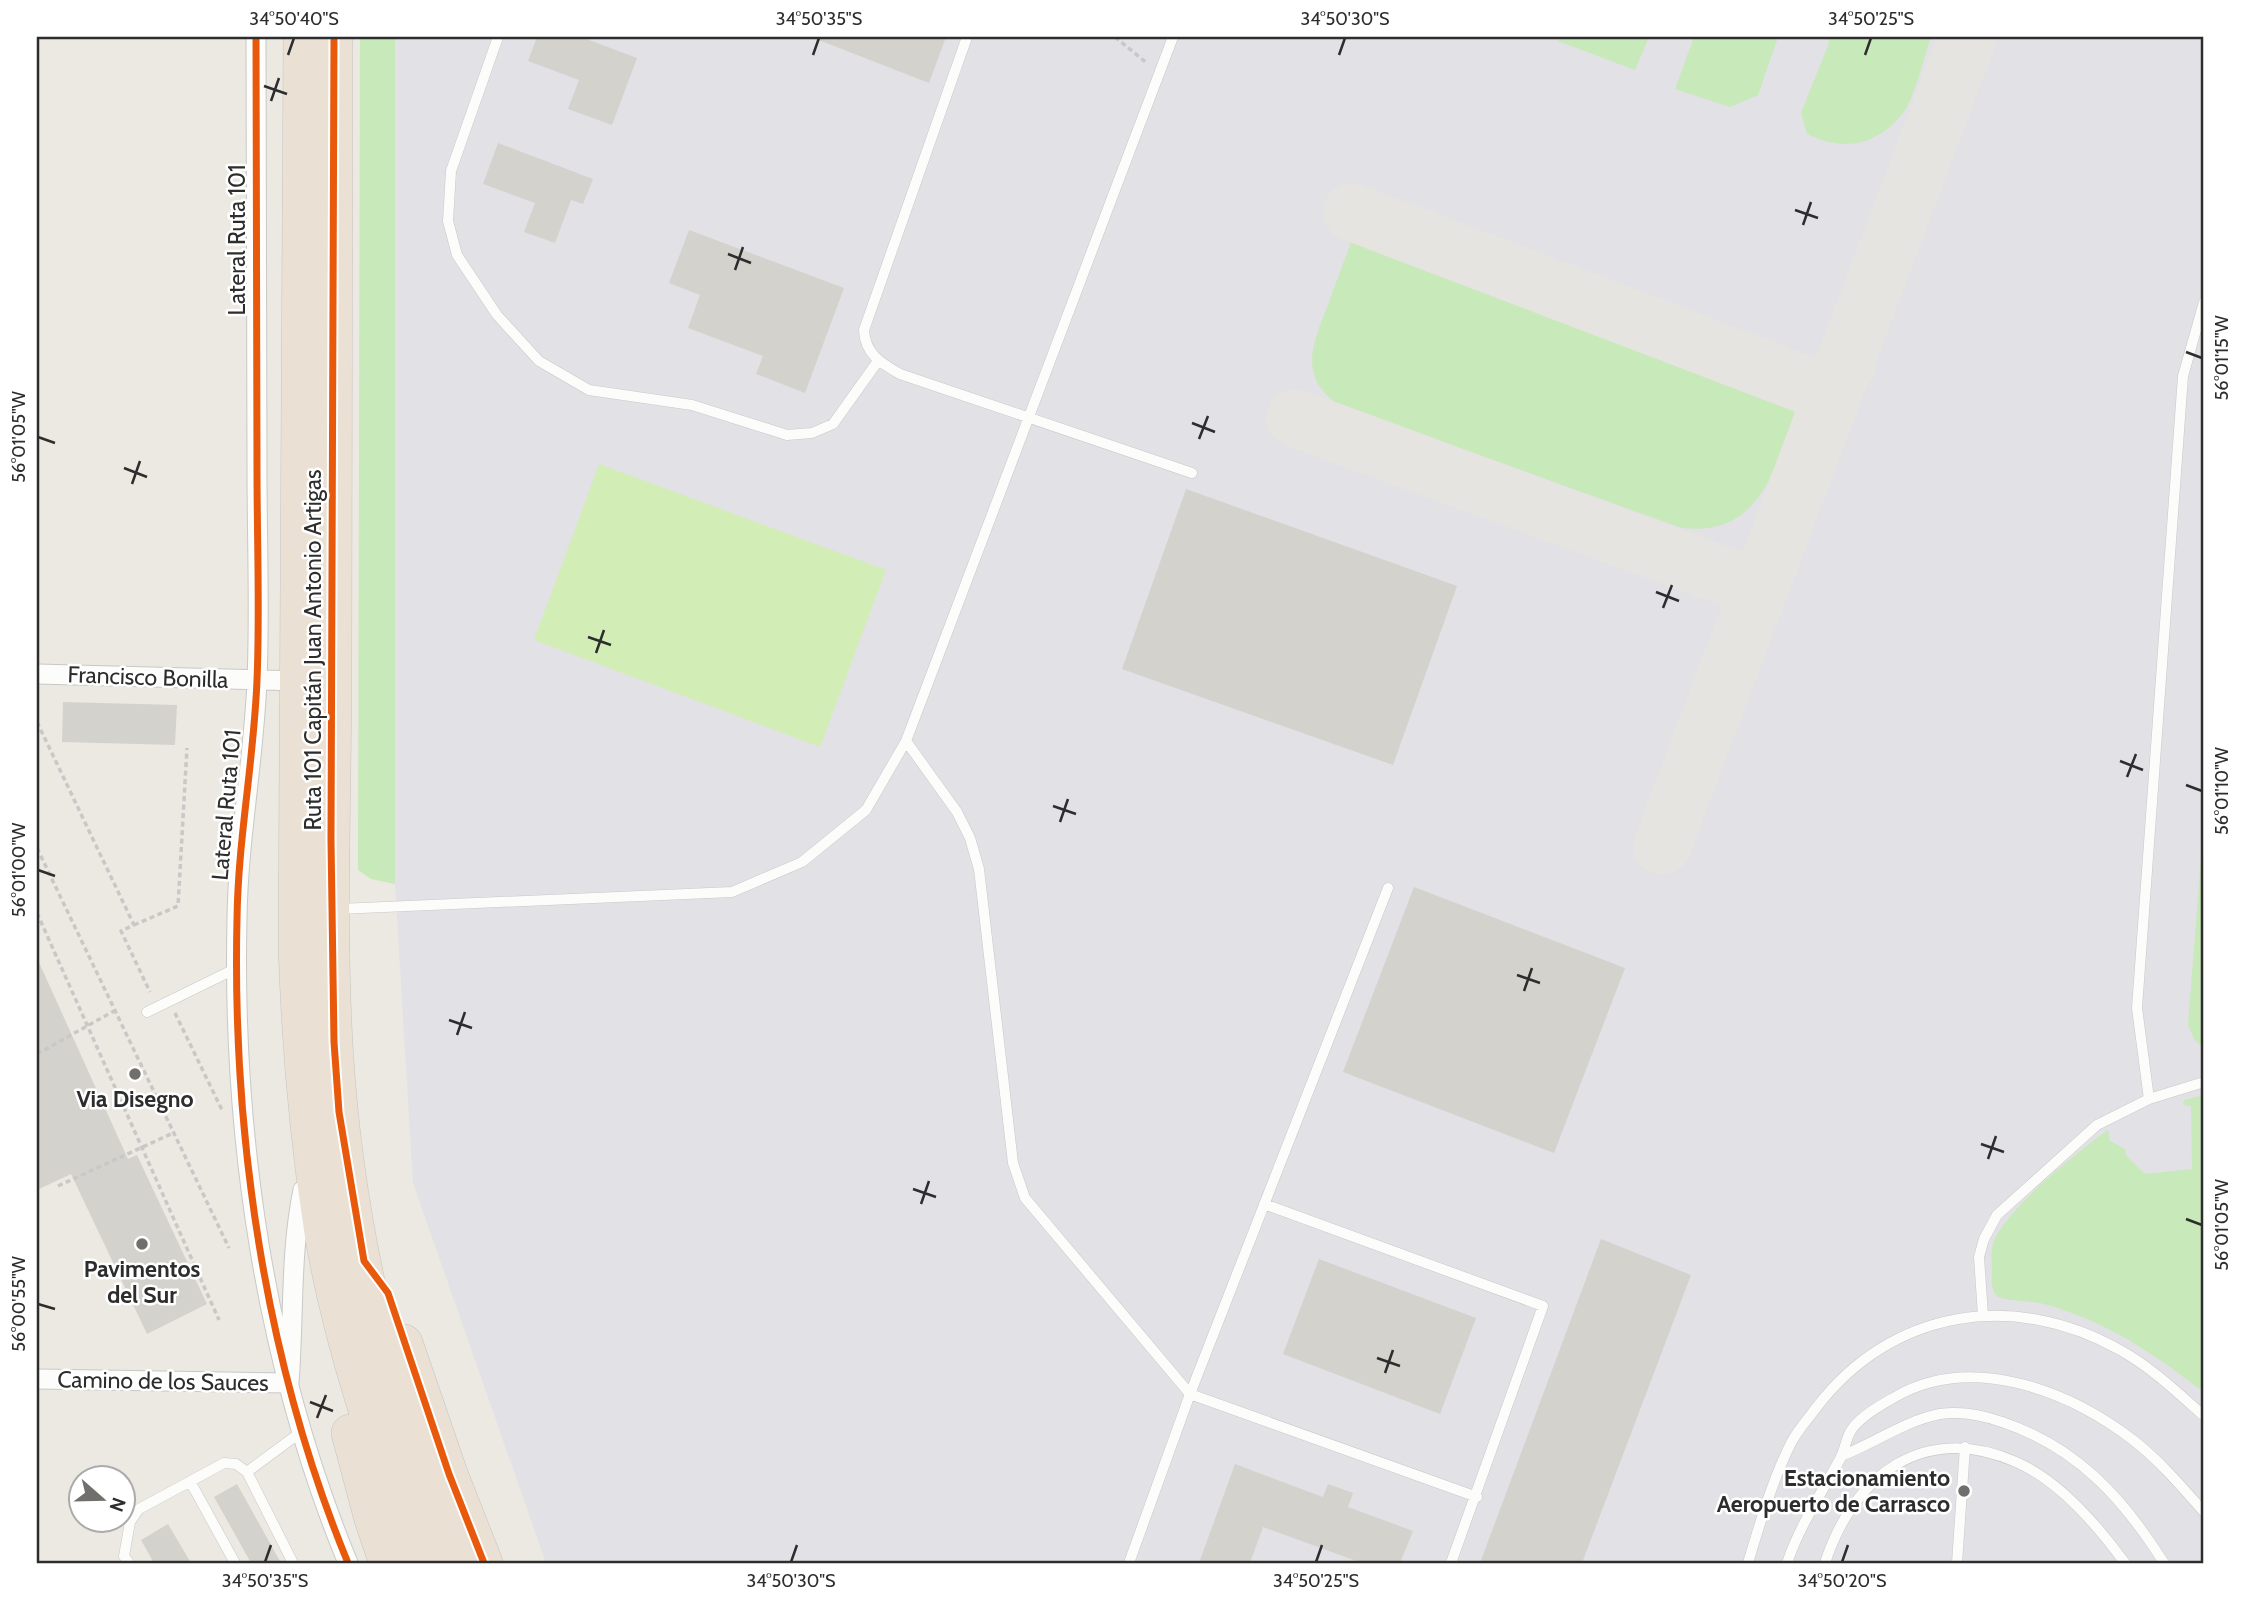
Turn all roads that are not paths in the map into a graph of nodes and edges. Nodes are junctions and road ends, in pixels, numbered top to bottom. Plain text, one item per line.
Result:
1 (256, 37) edge
2 (302, 37) edge
3 (334, 37) edge
4 (498, 37) edge
5 (967, 37) edge
6 (1173, 37) edge
7 (2204, 302) edge
8 (878, 361) junction
9 (1032, 416) junction
10 (1192, 473) dead end
11 (37, 674) edge
12 (257, 681) junction
13 (300, 681) junction
14 (906, 741) junction
15 (1388, 888) dead end
16 (332, 909) junction
17 (237, 968) junction
18 (147, 1013) dead end
19 (2204, 1082) edge
20 (2149, 1099) junction
21 (310, 1143) junction
22 (303, 1190) junction
23 (1264, 1205) junction
24 (364, 1261) junction
25 (1983, 1315) junction
26 (37, 1379) edge
27 (289, 1383) junction
28 (1190, 1394) junction
29 (2204, 1416) edge
30 (301, 1432) junction
31 (1965, 1447) junction
32 (1842, 1456) junction
33 (247, 1472) junction
34 (191, 1483) junction
35 (1476, 1497) junction
36 (2204, 1512) edge
37 (129, 1563) edge
38 (234, 1563) edge
39 (293, 1563) edge
40 (348, 1563) edge
41 (388, 1563) edge
42 (421, 1563) edge
43 (453, 1563) edge
44 (484, 1563) edge
45 (1129, 1563) edge
46 (1451, 1563) edge
47 (1748, 1563) edge
48 (1787, 1563) edge
49 (1825, 1563) edge
50 (1957, 1563) edge
51 (2124, 1563) edge
52 (2164, 1563) edge

1 - 12 street, Lateral Ruta 101
2 - 13 highway, Ruta 101 Capitán Juan Antonio Artigas
3 - 16 highway, Ruta 101 Capitán Juan Antonio Artigas
4 - 8 lane
5 - 8 lane
6 - 9 lane
7 - 20 lane
8 - 9 lane
9 - 10 lane
9 - 14 lane
11 - 12 street, Francisco Bonilla
12 - 13 street, Francisco Bonilla
12 - 17 street, Lateral Ruta 101
13 - 21 highway, Ruta 101 Capitán Juan Antonio Artigas
14 - 16 lane
14 - 28 lane
15 - 23 lane
16 - 24 highway, Ruta 101 Capitán Juan Antonio Artigas
17 - 18 lane
17 - 27 street, Lateral Ruta 101
19 - 20 lane
20 - 25 lane
21 - 22 highway
21 - 42 highway, Ruta 101 Capitán Juan Antonio Artigas
22 - 27 street
22 - 41 highway
23 - 28 lane
23 - 35 lane
24 - 43 highway, Ruta 101 Capitán Juan Antonio Artigas
24 - 44 highway
25 - 29 lane
25 - 47 lane
26 - 27 street, Camino de los Sauces
27 - 30 street, Lateral Ruta 101
28 - 35 lane
28 - 45 lane
30 - 33 lane
30 - 40 street, Lateral Ruta 101
31 - 49 lane
31 - 50 lane
31 - 51 lane
32 - 36 lane
32 - 48 lane
32 - 52 lane
33 - 34 lane
33 - 39 lane
34 - 37 lane
34 - 38 lane
35 - 46 lane

